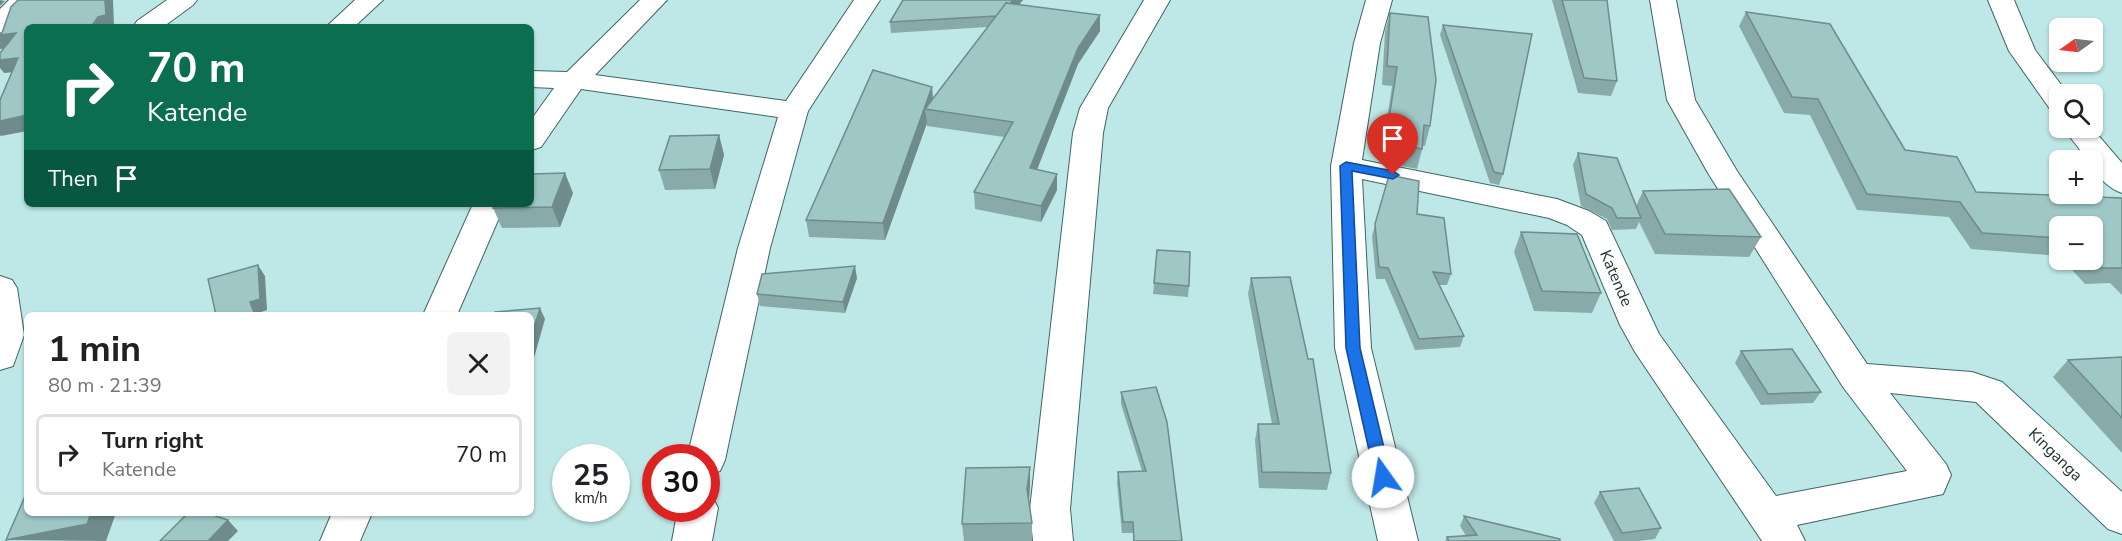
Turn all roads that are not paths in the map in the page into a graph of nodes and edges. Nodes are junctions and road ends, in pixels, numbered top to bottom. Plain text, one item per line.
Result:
1 (24, 0) edge
2 (184, 0) edge
3 (369, 0) edge
4 (654, 0) edge
5 (867, 0) edge
6 (1157, 0) edge
7 (1379, 0) edge
8 (1663, 0) edge
9 (2001, 0) edge
10 (150, 24) edge
11 (342, 24) edge
12 (0, 39) edge
13 (534, 79) edge
14 (574, 80) junction
15 (2049, 88) edge
16 (794, 111) junction
17 (534, 137) edge
18 (2085, 138) edge
19 (1346, 166) junction
20 (2122, 183) edge
21 (488, 207) edge
22 (0, 288) edge
23 (441, 312) edge
24 (0, 357) edge
25 (1856, 377) junction
26 (710, 444) edge
27 (351, 516) edge
28 (2122, 517) edge
29 (695, 522) edge
30 (1776, 528) edge
31 (340, 541) edge
32 (692, 541) edge
33 (1053, 541) edge
34 (1398, 541) edge

1 - 12 street
2 - 10 street
3 - 11 street
4 - 14 street
5 - 16 street
6 - 33 street
7 - 19 street
8 - 25 street
9 - 15 street
13 - 14 street
14 - 16 street
14 - 17 street
16 - 26 street
18 - 20 street
19 - 30 street, Katende
19 - 34 street
21 - 23 street
22 - 24 street
25 - 28 street, Kinganga
25 - 30 street
27 - 31 street
29 - 32 street

